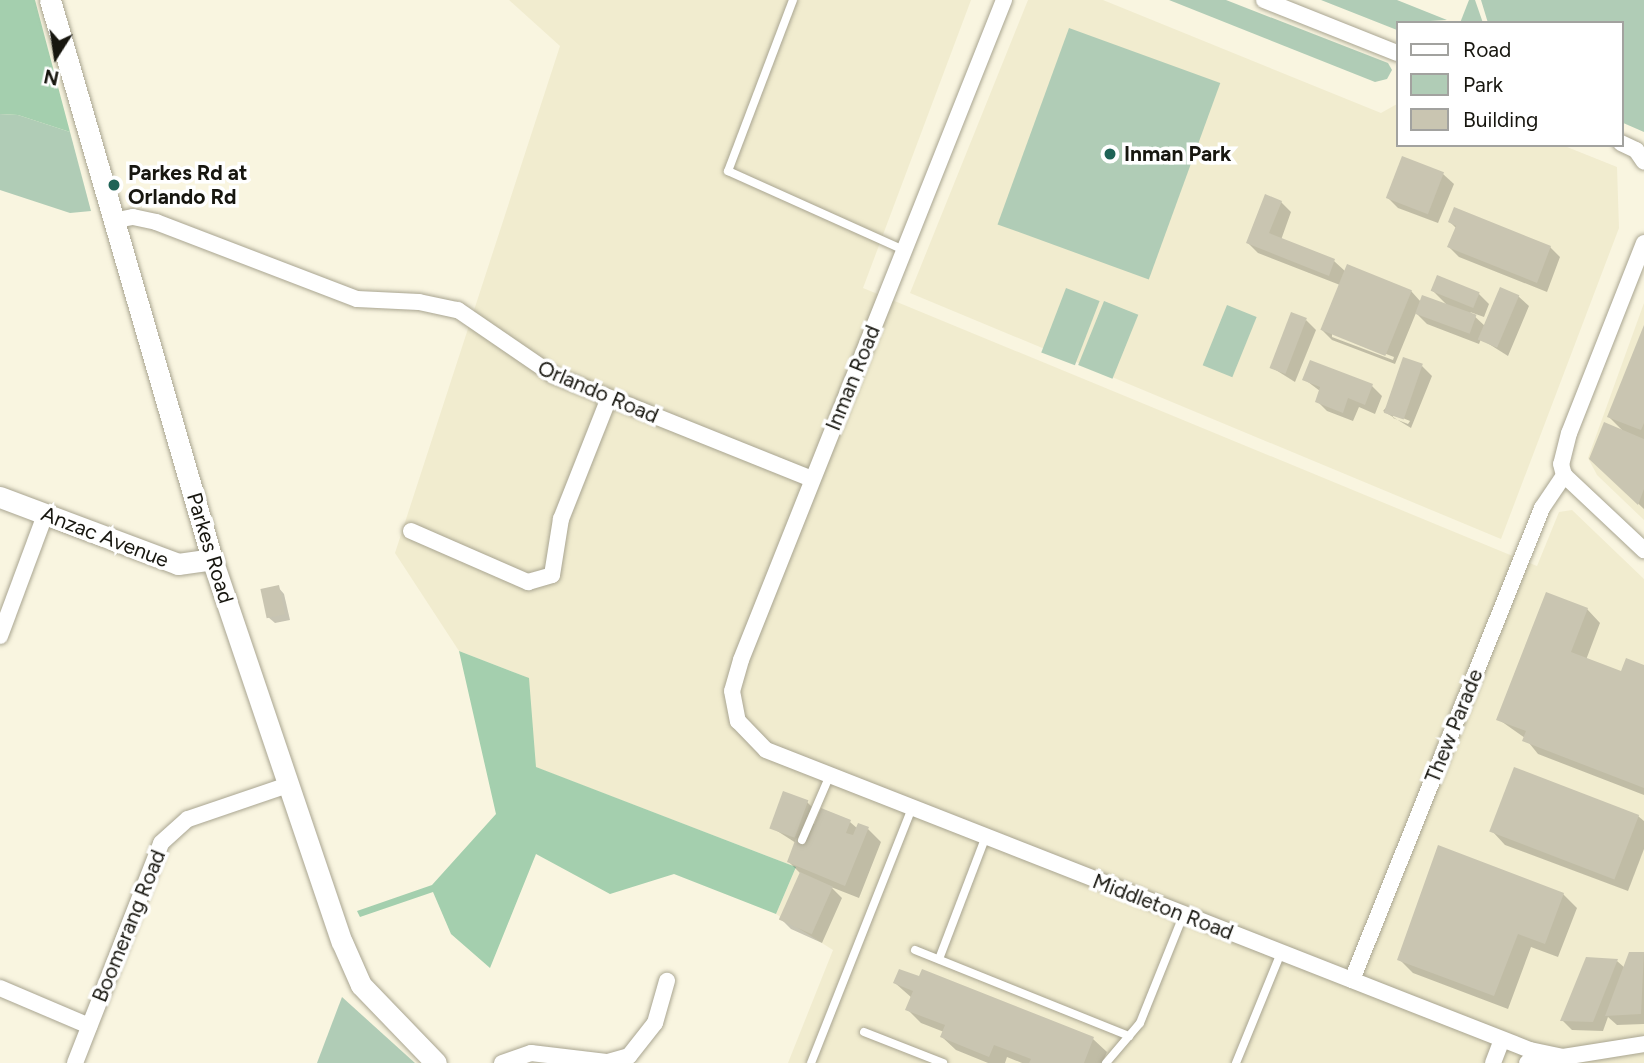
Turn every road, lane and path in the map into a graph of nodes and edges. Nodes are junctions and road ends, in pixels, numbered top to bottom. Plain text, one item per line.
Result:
1 (50, 0) edge
2 (793, 0) edge
3 (1004, 0) edge
4 (1264, 0) edge
5 (1396, 52) edge
6 (1623, 144) edge
7 (1644, 162) edge
8 (112, 220) junction
9 (1644, 243) edge
10 (904, 250) junction
11 (1639, 272) edge
12 (609, 398) junction
13 (1564, 475) junction
14 (812, 479) junction
15 (0, 497) edge
16 (45, 514) junction
17 (411, 531) dead end
18 (1644, 550) edge
19 (212, 559) junction
20 (0, 636) edge
21 (766, 750) joint
22 (830, 775) junction
23 (288, 785) junction
24 (912, 807) junction
25 (986, 836) junction
26 (802, 840) dead end
27 (1183, 916) junction
28 (915, 950) dead end
29 (1281, 953) junction
30 (939, 959) junction
31 (1352, 980) junction
32 (667, 981) dead end
33 (0, 988) edge
34 (89, 1026) junction
35 (864, 1032) dead end
36 (1129, 1035) junction
37 (1502, 1040) junction
38 (1644, 1044) edge
39 (1563, 1057) junction
40 (75, 1063) edge
41 (436, 1063) edge
42 (502, 1063) edge
43 (811, 1063) edge
44 (943, 1063) edge
45 (1107, 1063) edge
46 (1236, 1063) edge
47 (1493, 1063) edge
48 (1527, 1063) edge

1 - 8 street, Parkes Road
2 - 10 lane
3 - 10 street, Inman Road
4 - 5 street
6 - 7 street
8 - 12 street, Orlando Road
8 - 19 street, Parkes Road
9 - 11 street
10 - 14 street, Inman Road
11 - 13 street
12 - 14 street, Orlando Road
12 - 17 street
13 - 18 street
13 - 31 street, Thew Parade
14 - 21 street, Inman Road
15 - 16 street, Anzac Avenue
16 - 19 street, Anzac Avenue
16 - 20 street
19 - 23 street, Parkes Road
21 - 22 street, Middleton Road
22 - 24 street, Middleton Road
22 - 26 lane
23 - 34 street, Boomerang Road
23 - 41 street, Parkes Road
24 - 25 street, Middleton Road
24 - 43 lane
25 - 27 street, Middleton Road
25 - 30 lane
27 - 29 street, Middleton Road
27 - 36 lane
28 - 30 lane
29 - 31 street, Middleton Road
29 - 46 lane
30 - 36 lane
31 - 37 street, Middleton Road
32 - 42 street
33 - 34 street
34 - 40 street, Boomerang Road
35 - 44 lane
36 - 45 lane
37 - 39 street, Middleton Road
37 - 47 street
38 - 39 street, Middleton Road
39 - 48 street, Middleton Road

